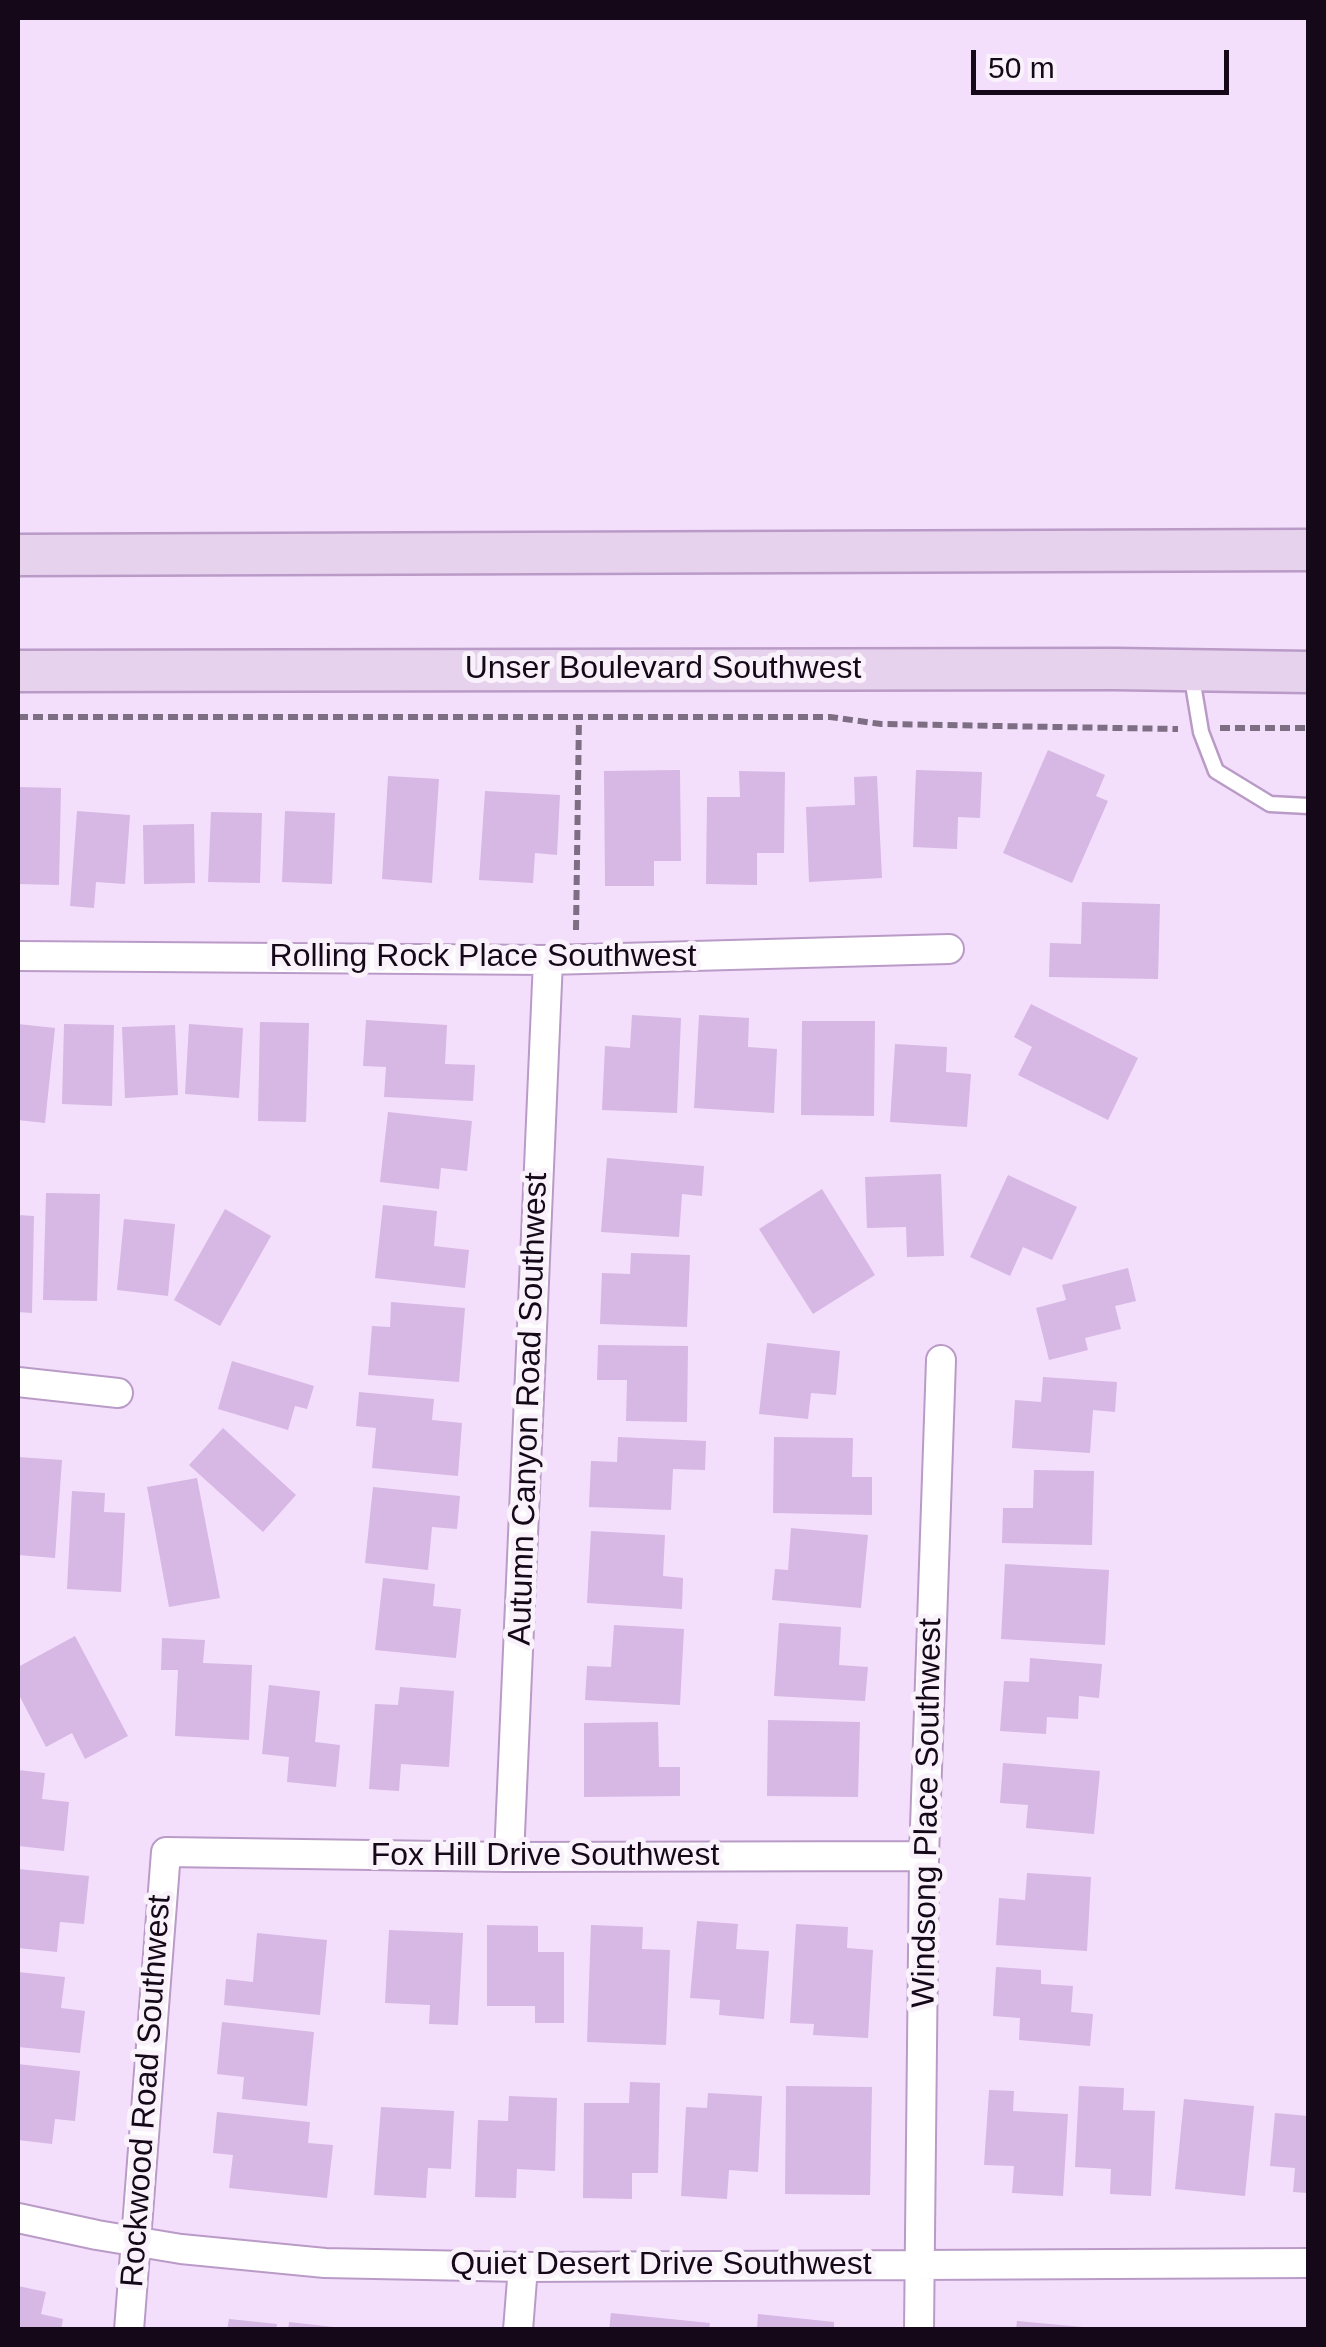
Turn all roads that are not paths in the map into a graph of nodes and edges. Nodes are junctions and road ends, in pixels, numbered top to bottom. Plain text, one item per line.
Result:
1 (1308, 550) edge
2 (18, 555) edge
3 (18, 670) edge
4 (1190, 671) junction
5 (1302, 673) edge
6 (1308, 806) edge
7 (949, 949) dead end
8 (18, 956) edge
9 (562, 960) junction
10 (941, 1360) dead end
11 (18, 1382) edge
12 (118, 1393) dead end
13 (166, 1852) joint
14 (924, 1856) junction
15 (509, 1857) junction
16 (18, 2218) edge
17 (136, 2241) junction
18 (1308, 2263) edge
19 (921, 2266) junction
20 (523, 2268) junction
21 (129, 2330) edge
22 (518, 2330) edge
23 (919, 2330) edge

1 - 2 main road
3 - 4 main road, Unser Boulevard Southwest
4 - 5 main road, Unser Boulevard Southwest
4 - 6 lane
7 - 9 street, Rolling Rock Place Southwest
8 - 9 street, Rolling Rock Place Southwest
9 - 15 street, Autumn Canyon Road Southwest
10 - 14 street, Windsong Place Southwest
11 - 12 street
13 - 15 street, Fox Hill Drive Southwest
13 - 17 street, Rockwood Road Southwest
14 - 15 street, Fox Hill Drive Southwest
14 - 19 street, Windsong Place Southwest
16 - 17 street, Quiet Desert Drive Southwest
17 - 20 street, Quiet Desert Drive Southwest
17 - 21 street, Rockwood Road Southwest
18 - 19 street, Quiet Desert Drive Southwest
19 - 20 street, Quiet Desert Drive Southwest
19 - 23 street, Windsong Place Southwest
20 - 22 street

